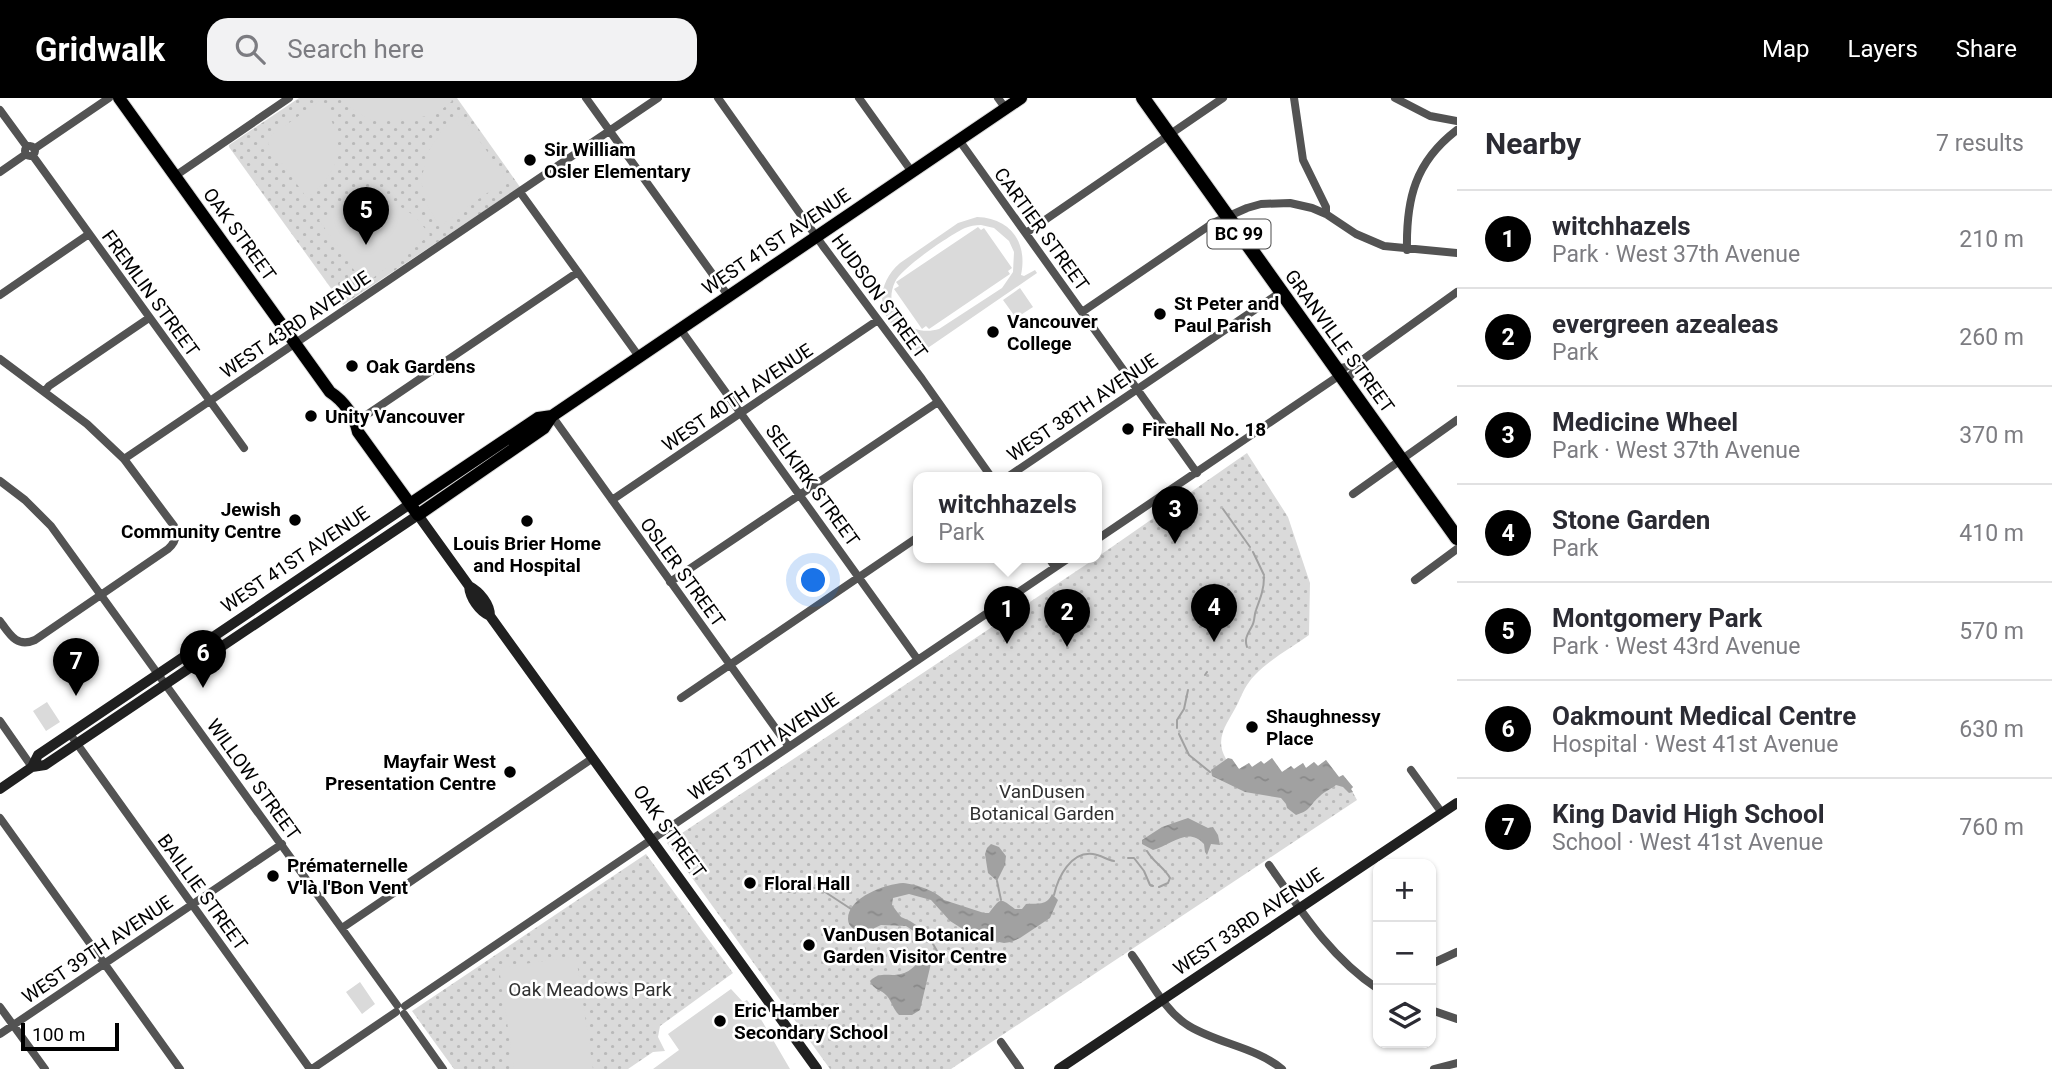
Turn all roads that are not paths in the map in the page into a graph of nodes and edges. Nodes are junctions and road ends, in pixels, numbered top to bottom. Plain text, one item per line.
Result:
1 (109, 98) edge
2 (119, 98) edge
3 (289, 98) edge
4 (586, 98) edge
5 (658, 98) edge
6 (718, 98) edge
7 (859, 98) edge
8 (1021, 98) edge
9 (1143, 98) edge
10 (1223, 98) edge
11 (1294, 98) edge
12 (1395, 98) edge
13 (1002, 103) edge
14 (0, 110) edge
15 (1457, 121) edge
16 (1457, 130) edge
17 (610, 131) junction
18 (1170, 135) junction
19 (959, 140) junction
20 (30, 151) junction
21 (0, 172) edge
22 (912, 172) junction
23 (175, 176) junction
24 (520, 192) junction
25 (1326, 214) junction
26 (1227, 216) junction
27 (1026, 233) junction
28 (89, 234) junction
29 (817, 237) junction
30 (1407, 250) junction
31 (1457, 253) edge
32 (578, 272) junction
33 (1281, 292) junction
34 (1457, 292) edge
35 (0, 295) edge
36 (729, 297) junction
37 (1082, 312) junction
38 (149, 318) junction
39 (878, 320) junction
40 (681, 330) junction
41 (295, 343) junction
42 (640, 358) junction
43 (1366, 358) junction
44 (0, 359) edge
45 (1340, 376) junction
46 (1137, 389) junction
47 (45, 391) junction
48 (209, 401) junction
49 (938, 402) junction
50 (741, 413) junction
51 (552, 416) junction
52 (1457, 420) edge
53 (357, 427) junction
54 (244, 448) dead end
55 (124, 459) junction
56 (1402, 460) junction
57 (988, 472) edge
58 (1015, 472) edge
59 (1197, 473) junction
60 (0, 481) edge
61 (800, 495) junction
62 (1353, 495) dead end
63 (612, 500) junction
64 (414, 509) junction
65 (1102, 536) edge
66 (1457, 538) edge
67 (913, 540) edge
68 (1457, 549) edge
69 (1052, 563) edge
70 (1061, 563) edge
71 (1055, 567) junction
72 (859, 577) junction
73 (1415, 580) dead end
74 (670, 582) junction
75 (102, 595) junction
76 (0, 621) edge
77 (918, 660) junction
78 (730, 664) junction
79 (162, 678) junction
80 (681, 698) dead end
81 (0, 722) edge
82 (73, 739) junction
83 (789, 747) junction
84 (593, 758) junction
85 (32, 767) junction
86 (1411, 769) dead end
87 (0, 789) edge
88 (1457, 803) edge
89 (1442, 813) junction
90 (0, 818) edge
91 (653, 840) junction
92 (282, 844) junction
93 (1269, 865) dead end
94 (192, 904) junction
95 (1300, 908) junction
96 (342, 928) junction
97 (1457, 951) edge
98 (1132, 955) dead end
99 (1436, 962) edge
100 (105, 964) junction
101 (1373, 986) edge
102 (1163, 999) junction
103 (0, 1007) edge
104 (400, 1010) junction
105 (1436, 1012) edge
106 (1457, 1018) edge
107 (13, 1025) junction
108 (0, 1034) edge
109 (1001, 1042) dead end
110 (1457, 1063) edge
111 (45, 1069) edge
112 (180, 1069) edge
113 (311, 1069) edge
114 (443, 1069) edge
115 (817, 1069) edge
116 (1020, 1069) edge
117 (1059, 1069) edge
118 (1282, 1069) edge
119 (1434, 1069) edge

1 - 20 street
2 - 23 main road, OAK STREET
3 - 23 street
4 - 17 street
5 - 17 street, WEST 43RD AVENUE
6 - 29 street, HUDSON STREET
7 - 22 street
8 - 13 main road, WEST 41ST AVENUE
9 - 18 highway, GRANVILLE STREET / BC 99
10 - 18 street
11 - 25 street
12 - 15 street
13 - 19 main road, WEST 41ST AVENUE
14 - 20 street, FREMLIN STREET
16 - 30 street
17 - 24 street, WEST 43RD AVENUE
17 - 36 street
18 - 26 highway, GRANVILLE STREET / BC 99
18 - 27 street
19 - 22 main road, WEST 41ST AVENUE
19 - 27 street, CARTIER STREET
20 - 21 street
20 - 28 street, FREMLIN STREET
22 - 29 main road, WEST 41ST AVENUE
23 - 41 main road, OAK STREET
24 - 32 street
24 - 41 street, WEST 43RD AVENUE
25 - 26 street
25 - 30 street
26 - 33 highway, GRANVILLE STREET / BC 99
26 - 37 street
27 - 37 street, CARTIER STREET
28 - 35 street
28 - 38 street, FREMLIN STREET
29 - 36 main road, WEST 41ST AVENUE
29 - 39 street, HUDSON STREET
30 - 31 street
32 - 42 street
32 - 53 street
33 - 45 highway, GRANVILLE STREET / BC 99
33 - 46 street, WEST 38TH AVENUE
34 - 43 street
36 - 40 main road, WEST 41ST AVENUE
37 - 46 street, CARTIER STREET
38 - 47 street
38 - 48 street, FREMLIN STREET
39 - 49 street, HUDSON STREET
39 - 50 street, WEST 40TH AVENUE
40 - 42 main road, WEST 41ST AVENUE
40 - 50 street, SELKIRK STREET
41 - 48 street, WEST 43RD AVENUE
41 - 53 main road, OAK STREET
42 - 51 main road, WEST 41ST AVENUE
43 - 45 street
43 - 45 street
44 - 47 street
45 - 56 highway, GRANVILLE STREET / BC 99
45 - 59 street
46 - 58 street, WEST 38TH AVENUE
46 - 59 street, CARTIER STREET
47 - 55 street
48 - 54 street, FREMLIN STREET
48 - 55 street, WEST 43RD AVENUE
49 - 57 street, HUDSON STREET
49 - 61 street
50 - 61 street, SELKIRK STREET
50 - 63 street, WEST 40TH AVENUE
51 - 63 street, OSLER STREET
51 - 64 main road, WEST 41ST AVENUE
52 - 56 street
53 - 64 main road, OAK STREET
55 - 75 street
56 - 62 street
56 - 66 highway, GRANVILLE STREET / BC 99
59 - 65 street
60 - 75 street, WILLOW STREET
61 - 72 street, SELKIRK STREET
61 - 74 street
63 - 74 street, OSLER STREET
64 - 79 main road, WEST 41ST AVENUE
64 - 84 main road, OAK STREET
67 - 72 street
68 - 73 street
69 - 71 street
70 - 71 street, WEST 37TH AVENUE
71 - 77 street, WEST 37TH AVENUE
72 - 77 street, SELKIRK STREET
72 - 78 street
74 - 78 street, OSLER STREET
75 - 76 street
75 - 79 street, WILLOW STREET
77 - 83 street, WEST 37TH AVENUE
78 - 80 street
78 - 83 street, OSLER STREET
79 - 82 main road, WEST 41ST AVENUE
79 - 92 street, WILLOW STREET
81 - 85 street
82 - 85 main road, WEST 41ST AVENUE
82 - 94 street, BAILLIE STREET
83 - 91 street, WEST 37TH AVENUE
84 - 91 main road, OAK STREET
84 - 96 street
85 - 87 main road, WEST 41ST AVENUE
86 - 89 street
88 - 89 main road, WEST 33RD AVENUE
89 - 95 main road, WEST 33RD AVENUE
90 - 100 street
91 - 104 street, WEST 37TH AVENUE
91 - 115 main road, OAK STREET
92 - 94 street, WEST 39TH AVENUE
92 - 96 street, WILLOW STREET
93 - 95 street
94 - 100 street, WEST 39TH AVENUE
94 - 113 street, BAILLIE STREET
95 - 101 street
95 - 102 main road, WEST 33RD AVENUE
96 - 104 street, WILLOW STREET
97 - 99 street
98 - 102 street
100 - 107 street, WEST 39TH AVENUE
100 - 112 street
102 - 117 main road, WEST 33RD AVENUE
102 - 118 street
103 - 107 street
104 - 113 street, WEST 37TH AVENUE
104 - 114 street, WILLOW STREET
105 - 106 street
107 - 108 street, WEST 39TH AVENUE
107 - 111 street
109 - 116 street
110 - 119 street

